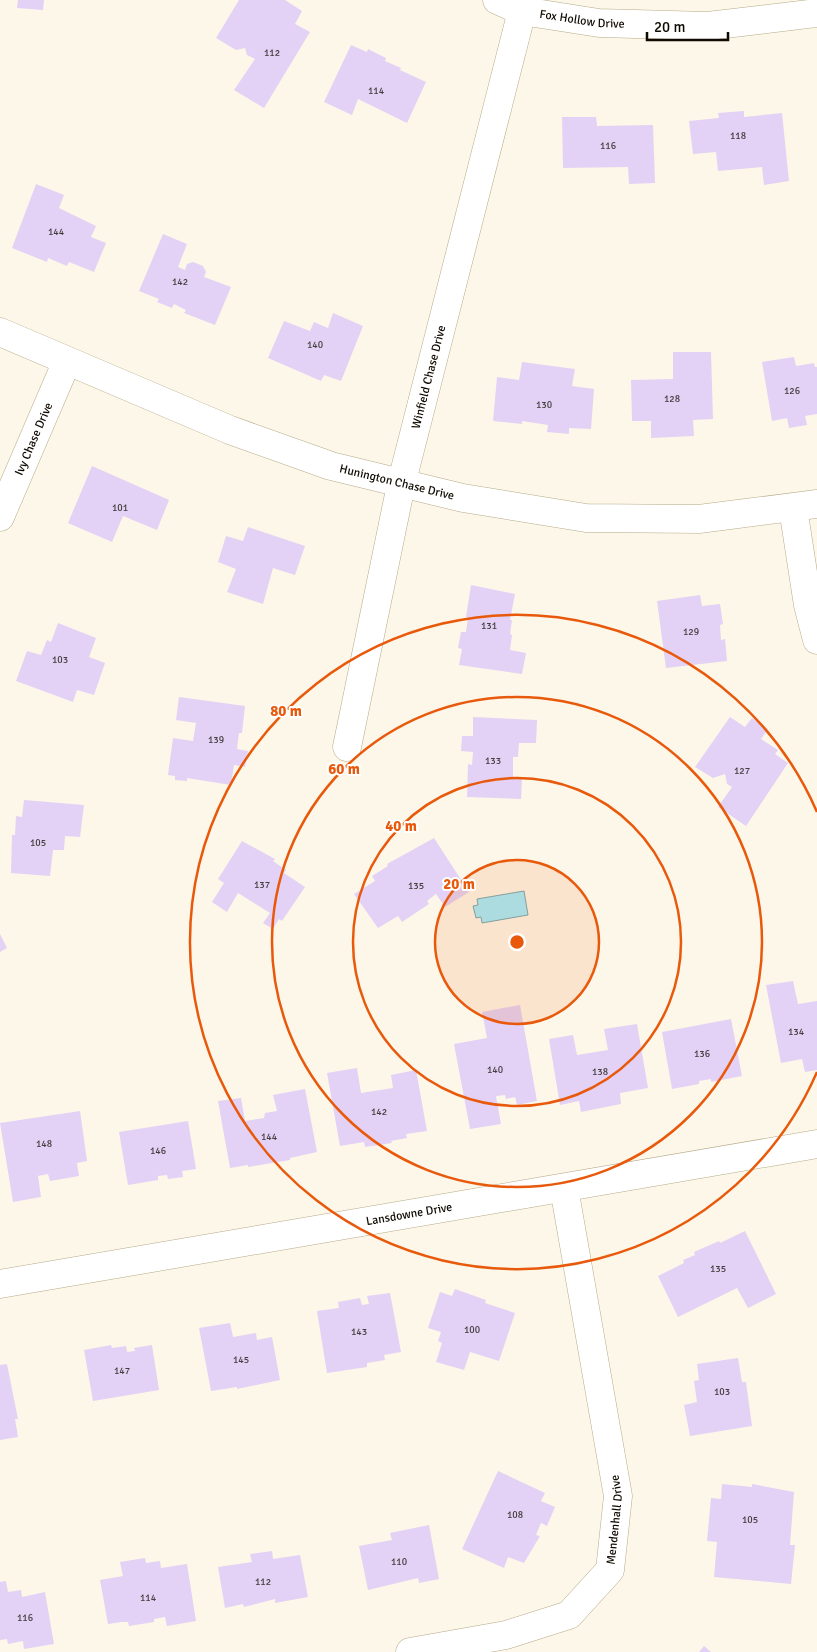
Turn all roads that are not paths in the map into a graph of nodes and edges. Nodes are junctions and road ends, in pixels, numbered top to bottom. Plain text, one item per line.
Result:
1 (497, 0) edge
2 (522, 11) junction
3 (817, 13) edge
4 (0, 332) edge
5 (67, 360) junction
6 (401, 484) junction
7 (805, 506) edge
8 (0, 517) edge
9 (817, 640) edge
10 (347, 747) dead end
11 (817, 1144) edge
12 (564, 1188) junction
13 (0, 1284) edge
14 (410, 1652) edge

1 - 2 street, Fox Hollow Drive
2 - 3 street, Fox Hollow Drive
2 - 6 street, Winfield Chase Drive
4 - 5 street, Hunington Chase Drive
5 - 6 street, Hunington Chase Drive
5 - 8 street, Ivy Chase Drive
6 - 7 street, Hunington Chase Drive
6 - 10 street, Winfield Chase Drive
7 - 9 street
11 - 12 street, Lansdowne Drive
12 - 13 street, Lansdowne Drive
12 - 14 street, Mendenhall Drive

